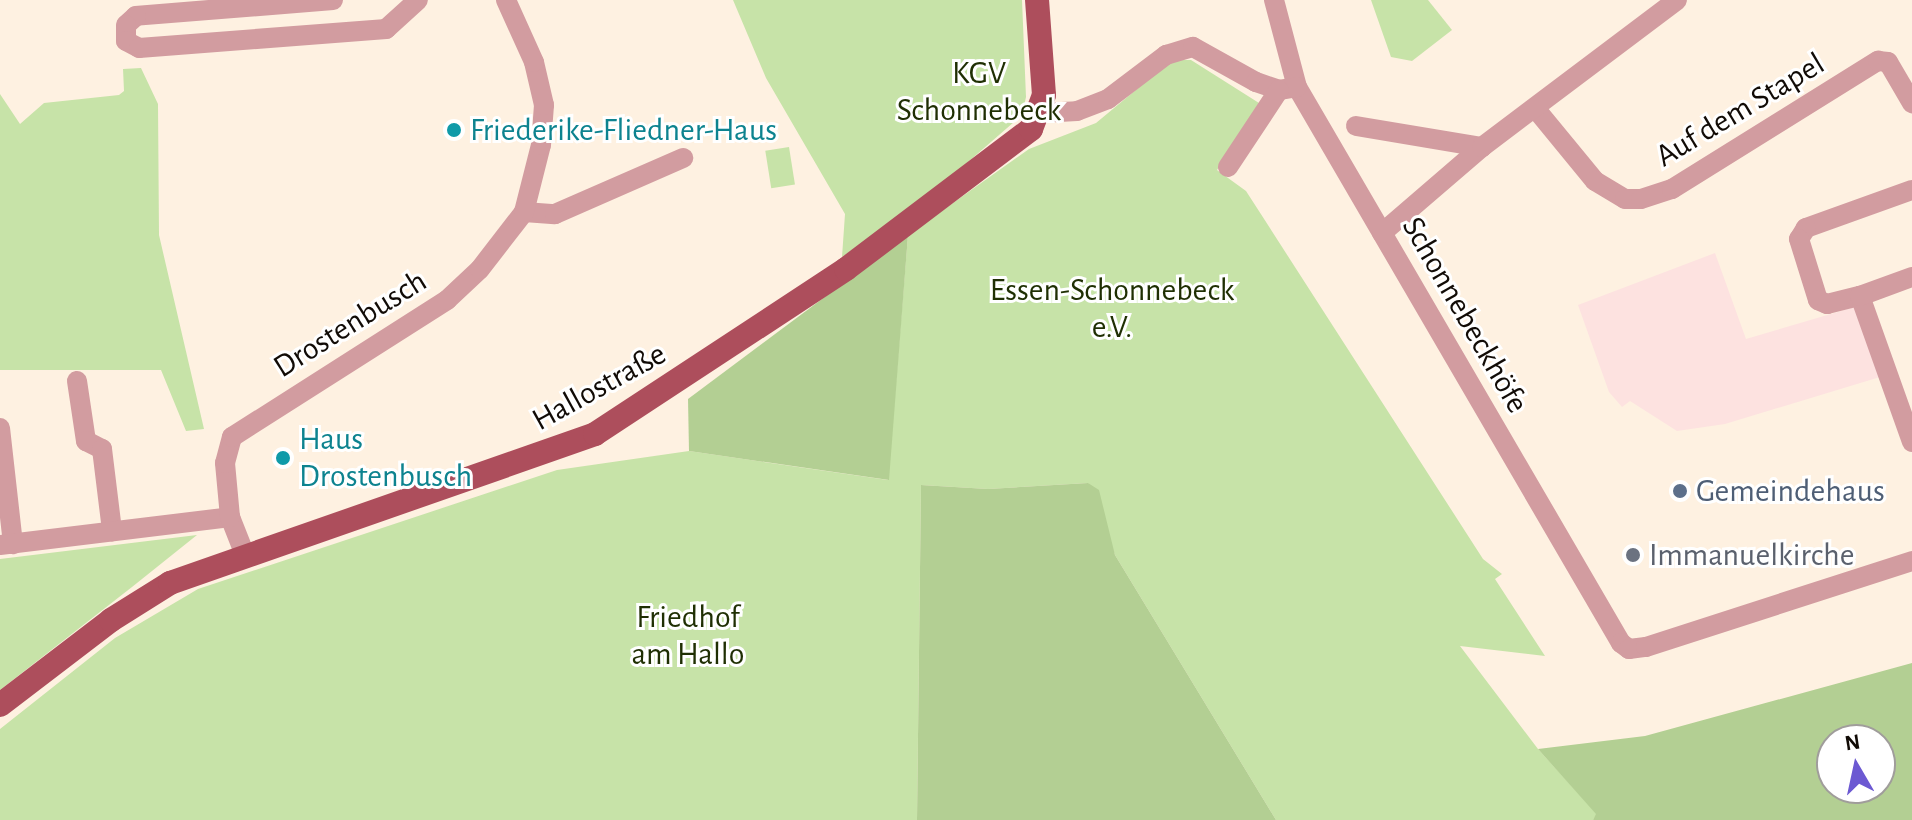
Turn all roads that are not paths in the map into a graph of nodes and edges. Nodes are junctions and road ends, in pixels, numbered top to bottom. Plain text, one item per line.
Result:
1 (333, 0) edge
2 (418, 0) edge
3 (506, 0) edge
4 (1037, 0) edge
5 (1274, 0) edge
6 (1677, 0) edge
7 (1288, 89) junction
8 (1909, 89) edge
9 (1535, 108) junction
10 (1041, 113) junction
11 (1356, 126) dead end
12 (1482, 147) junction
13 (683, 158) dead end
14 (1228, 167) dead end
15 (1912, 190) edge
16 (524, 212) junction
17 (1382, 233) junction
18 (1912, 277) edge
19 (1860, 296) junction
20 (77, 381) dead end
21 (0, 428) edge
22 (1912, 442) edge
23 (230, 517) junction
24 (112, 531) junction
25 (6, 544) edge
26 (245, 555) junction
27 (1912, 561) edge
28 (0, 705) edge

1 - 2 street
3 - 16 street, Drostenbusch
4 - 10 main road
5 - 7 street, Schonnebeckhöfe
6 - 9 street
7 - 10 street
7 - 14 street
7 - 17 street, Schonnebeckhöfe
8 - 9 street, Auf dem Stapel
9 - 12 street
10 - 26 main road, Hallostraße
11 - 12 street
12 - 17 street
13 - 16 street
15 - 19 street
16 - 23 street, Drostenbusch
17 - 27 street, Schonnebeckhöfe
18 - 19 street
19 - 22 street
20 - 24 street
21 - 25 street
23 - 24 street
23 - 26 street, Drostenbusch
24 - 25 street
26 - 28 main road, Hallostraße

